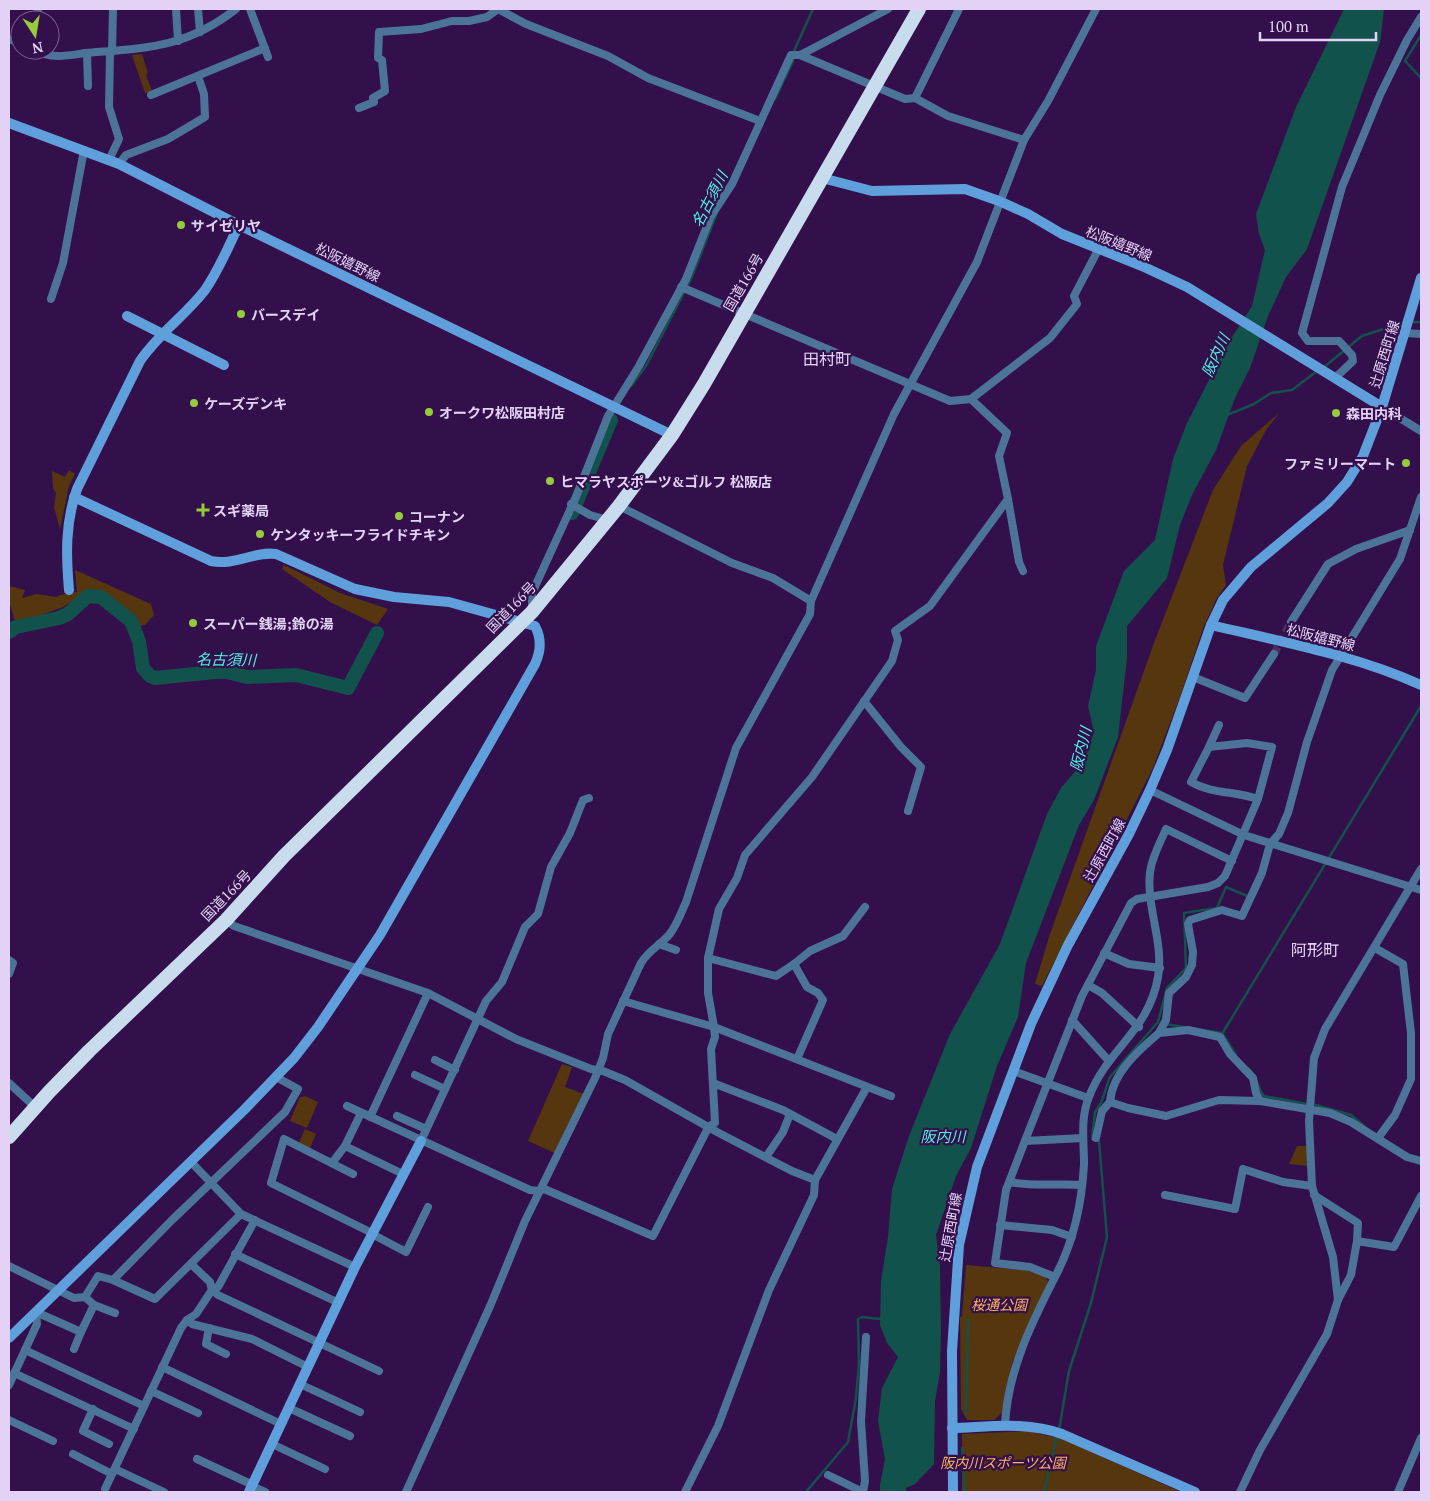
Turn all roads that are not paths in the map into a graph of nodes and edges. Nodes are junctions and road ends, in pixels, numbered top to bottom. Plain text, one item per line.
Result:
1 (113, 9) edge
2 (176, 9) edge
3 (198, 9) edge
4 (236, 9) edge
5 (250, 9) edge
6 (498, 9) edge
7 (888, 9) edge
8 (919, 9) edge
9 (959, 9) edge
10 (1096, 9) edge
11 (1421, 17) edge
12 (200, 32) junction
13 (178, 41) junction
14 (265, 48) junction
15 (111, 52) junction
16 (87, 53) junction
17 (797, 55) junction
18 (60, 56) edge
19 (268, 57) dead end
20 (198, 76) junction
21 (88, 86) dead end
22 (873, 86) junction
23 (151, 95) dead end
24 (915, 98) junction
25 (359, 108) dead end
26 (760, 121) junction
27 (9, 123) edge
28 (1024, 140) junction
29 (84, 150) junction
30 (114, 162) junction
31 (822, 178) junction
32 (999, 201) junction
33 (239, 225) junction
34 (1098, 250) junction
35 (1421, 278) edge
36 (684, 288) junction
37 (51, 299) dead end
38 (743, 314) junction
39 (127, 316) dead end
40 (161, 333) junction
41 (1405, 333) junction
42 (1421, 334) edge
43 (224, 365) dead end
44 (1335, 378) junction
45 (910, 384) junction
46 (971, 399) junction
47 (614, 406) junction
48 (1382, 407) junction
49 (1421, 431) edge
50 (672, 435) junction
51 (74, 497) junction
52 (1421, 497) edge
53 (1008, 499) junction
54 (574, 505) junction
55 (619, 506) junction
56 (608, 520) junction
57 (1410, 530) junction
58 (1023, 571) dead end
59 (69, 590) dead end
60 (811, 601) junction
61 (532, 612) junction
62 (1292, 622) tunnel mouth
63 (518, 623) junction
64 (1211, 625) junction
65 (1274, 654) tunnel mouth
66 (1341, 656) junction
67 (1193, 677) junction
68 (1421, 685) edge
69 (864, 701) junction
70 (1219, 725) dead end
71 (1209, 747) junction
72 (1150, 790) junction
73 (589, 798) dead end
74 (1258, 799) junction
75 (908, 811) dead end
76 (1244, 835) junction
77 (1270, 844) junction
78 (1232, 862) junction
79 (1421, 869) edge
80 (1411, 885) junction
81 (1421, 890) edge
82 (1151, 897) junction
83 (865, 906) dead end
84 (226, 920) junction
85 (659, 944) junction
86 (1375, 948) junction
87 (676, 950) dead end
88 (1104, 953) junction
89 (708, 958) junction
90 (9, 960) edge
91 (794, 964) junction
92 (1160, 968) junction
93 (358, 969) junction
94 (9, 974) edge
95 (1088, 985) junction
96 (428, 994) junction
97 (624, 1001) junction
98 (478, 1020) junction
99 (1072, 1020) junction
100 (1162, 1026) junction
101 (714, 1027) junction
102 (1138, 1027) junction
103 (797, 1059) junction
104 (435, 1060) dead end
105 (1108, 1060) junction
106 (597, 1069) junction
107 (455, 1070) junction
108 (1013, 1071) junction
109 (415, 1075) dead end
110 (276, 1077) junction
111 (713, 1083) junction
112 (1047, 1083) junction
113 (9, 1084) edge
114 (867, 1087) junction
115 (445, 1089) junction
116 (891, 1096) dead end
117 (1088, 1098) junction
118 (1260, 1101) junction
119 (1110, 1102) junction
120 (347, 1106) dead end
121 (35, 1108) junction
122 (1309, 1110) junction
123 (361, 1113) junction
124 (790, 1114) junction
125 (397, 1116) dead end
126 (370, 1117) junction
127 (709, 1126) junction
128 (426, 1129) junction
129 (9, 1137) edge
130 (1083, 1138) junction
131 (1096, 1138) dead end
132 (1378, 1138) junction
133 (838, 1139) junction
134 (421, 1141) junction
135 (1025, 1141) junction
136 (345, 1146) junction
137 (766, 1158) junction
138 (1421, 1161) edge
139 (191, 1162) junction
140 (332, 1163) junction
141 (352, 1174) dead end
142 (403, 1174) junction
143 (815, 1180) junction
144 (1010, 1182) junction
145 (211, 1184) junction
146 (1082, 1186) junction
147 (1312, 1186) junction
148 (541, 1190) junction
149 (1165, 1195) dead end
150 (1314, 1195) junction
151 (1421, 1196) edge
152 (428, 1207) dead end
153 (241, 1214) junction
154 (255, 1220) junction
155 (1000, 1224) junction
156 (372, 1234) junction
157 (1072, 1237) junction
158 (1357, 1241) junction
159 (235, 1254) junction
160 (191, 1264) junction
161 (9, 1266) edge
162 (355, 1267) junction
163 (1055, 1277) junction
164 (113, 1280) junction
165 (59, 1290) junction
166 (212, 1290) junction
167 (84, 1297) junction
168 (1338, 1300) junction
169 (339, 1303) junction
170 (94, 1305) junction
171 (36, 1312) junction
172 (115, 1313) dead end
173 (187, 1320) junction
174 (209, 1328) junction
175 (81, 1332) junction
176 (866, 1337) dead end
177 (9, 1338) edge
178 (320, 1343) junction
179 (25, 1350) junction
180 (74, 1350) dead end
181 (226, 1354) dead end
182 (308, 1367) junction
183 (162, 1368) junction
184 (379, 1372) dead end
185 (14, 1373) junction
186 (9, 1384) edge
187 (300, 1384) junction
188 (151, 1391) junction
189 (144, 1406) junction
190 (289, 1408) junction
191 (93, 1409) junction
192 (360, 1412) dead end
193 (198, 1413) dead end
194 (9, 1420) edge
195 (281, 1424) junction
196 (1005, 1426) junction
197 (952, 1428) junction
198 (134, 1429) junction
199 (350, 1436) dead end
200 (1421, 1438) edge
201 (53, 1441) dead end
202 (109, 1444) dead end
203 (272, 1444) junction
204 (73, 1454) dead end
205 (197, 1459) dead end
206 (325, 1469) dead end
207 (114, 1471) junction
208 (828, 1475) dead end
209 (251, 1488) edge
210 (105, 1489) dead end
211 (164, 1492) edge
212 (265, 1492) edge
213 (406, 1492) edge
214 (685, 1492) edge
215 (863, 1492) edge
216 (953, 1492) edge
217 (1195, 1492) edge
218 (1240, 1492) edge
219 (1398, 1492) edge

1 - 15 street
2 - 13 street
3 - 12 street
4 - 12 street
5 - 14 street
6 - 25 street
6 - 26 street
7 - 17 street
8 - 22 highway, 国道166号
9 - 24 street
10 - 28 street
11 - 44 street
12 - 13 street
13 - 15 street
14 - 19 street
14 - 20 street
15 - 16 street
15 - 30 street
16 - 18 street
16 - 21 street
17 - 22 street
17 - 26 street
20 - 23 street
20 - 30 street
22 - 24 street
22 - 31 highway, 国道166号
24 - 28 street
26 - 36 street
27 - 29 main road, 松阪嬉野線
28 - 32 street
29 - 30 main road, 松阪嬉野線
29 - 37 street
30 - 33 main road, 松阪嬉野線
31 - 32 main road, 松阪嬉野線
31 - 38 highway, 国道166号
32 - 34 main road, 松阪嬉野線
32 - 45 street
33 - 40 main road
33 - 47 main road, 松阪嬉野線
34 - 44 main road, 松阪嬉野線
34 - 46 street
35 - 41 main road, 辻原西町線
36 - 38 street
36 - 47 street
38 - 45 street
38 - 50 highway, 国道166号
39 - 40 main road
40 - 43 main road
40 - 51 main road
41 - 42 street
41 - 48 main road, 辻原西町線
44 - 48 main road, 松阪嬉野線
45 - 46 street
45 - 60 street
46 - 53 street
47 - 50 main road, 松阪嬉野線
47 - 54 street
48 - 49 street
48 - 64 main road, 辻原西町線
50 - 55 highway, 国道166号
51 - 59 main road
51 - 63 main road
52 - 57 street
53 - 58 street
53 - 69 street
54 - 56 street
54 - 61 street
55 - 56 highway, 国道166号
55 - 60 street
56 - 61 highway, 国道166号
57 - 62 street
57 - 66 street
60 - 85 street
61 - 63 highway, 国道166号
63 - 84 highway, 国道166号
63 - 93 main road
64 - 66 main road, 松阪嬉野線
64 - 67 main road, 辻原西町線
65 - 67 street
66 - 68 main road, 松阪嬉野線
66 - 77 street
67 - 72 main road, 辻原西町線
69 - 75 street
69 - 89 street
70 - 71 street
71 - 74 street
71 - 74 street
72 - 76 street
72 - 108 main road, 辻原西町線
73 - 98 street
74 - 76 street
76 - 77 street
76 - 78 street
77 - 80 street
77 - 100 street
78 - 82 street
78 - 82 street
79 - 80 street
80 - 81 street
80 - 86 street
82 - 88 street
82 - 92 street
83 - 91 street
84 - 93 street
84 - 121 highway, 国道166号
85 - 87 street
85 - 97 street
86 - 122 street
86 - 132 street
88 - 92 street
88 - 95 street
89 - 91 street
89 - 101 street
90 - 94 street
91 - 103 street
92 - 102 street
93 - 96 street
93 - 110 main road
95 - 99 street
95 - 102 street
96 - 98 street
96 - 126 street
97 - 101 street
97 - 106 street
98 - 106 street
98 - 107 street
99 - 105 street
99 - 112 street
100 - 118 street
100 - 119 street
101 - 103 street
101 - 111 street
102 - 105 street
103 - 114 street
104 - 107 street
105 - 117 street
106 - 127 street
106 - 148 street
107 - 115 street
108 - 112 street
108 - 197 main road, 辻原西町線
109 - 115 street
110 - 139 main road
110 - 145 street
111 - 124 street
111 - 127 street
112 - 117 street
112 - 135 street
113 - 121 street
114 - 116 street
114 - 133 street
115 - 128 street
117 - 130 street
118 - 119 street
118 - 122 street
119 - 131 street
120 - 123 street
121 - 129 highway, 国道166号
122 - 132 street
122 - 147 street
123 - 126 street
123 - 136 street
124 - 133 street
124 - 137 street
125 - 128 street
126 - 134 street
127 - 137 street
127 - 148 street
128 - 134 street
130 - 135 street
130 - 146 street
132 - 138 street
133 - 143 street
134 - 142 main road
134 - 148 street
135 - 144 street
136 - 140 street
136 - 142 street
137 - 143 street
139 - 145 street
139 - 165 main road
140 - 141 street
140 - 156 street
142 - 156 main road
143 - 214 street
144 - 146 street
144 - 155 street
145 - 153 street
145 - 164 street
146 - 157 street
147 - 149 street
147 - 150 street
148 - 213 street
150 - 158 street
150 - 168 street
151 - 158 street
152 - 156 street
153 - 154 street
153 - 160 street
154 - 159 street
154 - 162 street
155 - 157 street
155 - 163 street
156 - 162 main road
157 - 163 street
158 - 168 street
159 - 166 street
159 - 169 street
160 - 164 street
160 - 166 street
161 - 165 street
162 - 169 main road
163 - 196 street
164 - 167 street
165 - 167 street
165 - 171 main road
166 - 173 street
166 - 178 street
167 - 170 street
168 - 218 street
169 - 178 main road
170 - 172 street
170 - 175 street
171 - 175 street
171 - 177 main road
171 - 179 street
173 - 174 street
173 - 183 street
174 - 181 street
174 - 182 street
175 - 180 street
176 - 215 street
178 - 182 main road
178 - 184 street
179 - 185 street
179 - 189 street
182 - 187 main road
183 - 188 street
183 - 195 street
185 - 186 street
185 - 191 street
187 - 190 main road
187 - 192 street
188 - 189 street
188 - 193 street
189 - 198 street
190 - 195 main road
190 - 199 street
191 - 198 street
191 - 202 street
194 - 201 street
195 - 203 main road
196 - 197 main road
196 - 217 main road
197 - 216 main road, 辻原西町線
198 - 207 street
200 - 219 street
203 - 206 street
203 - 209 main road
204 - 207 street
205 - 209 street
207 - 210 street
207 - 211 street
208 - 215 street
209 - 212 street

